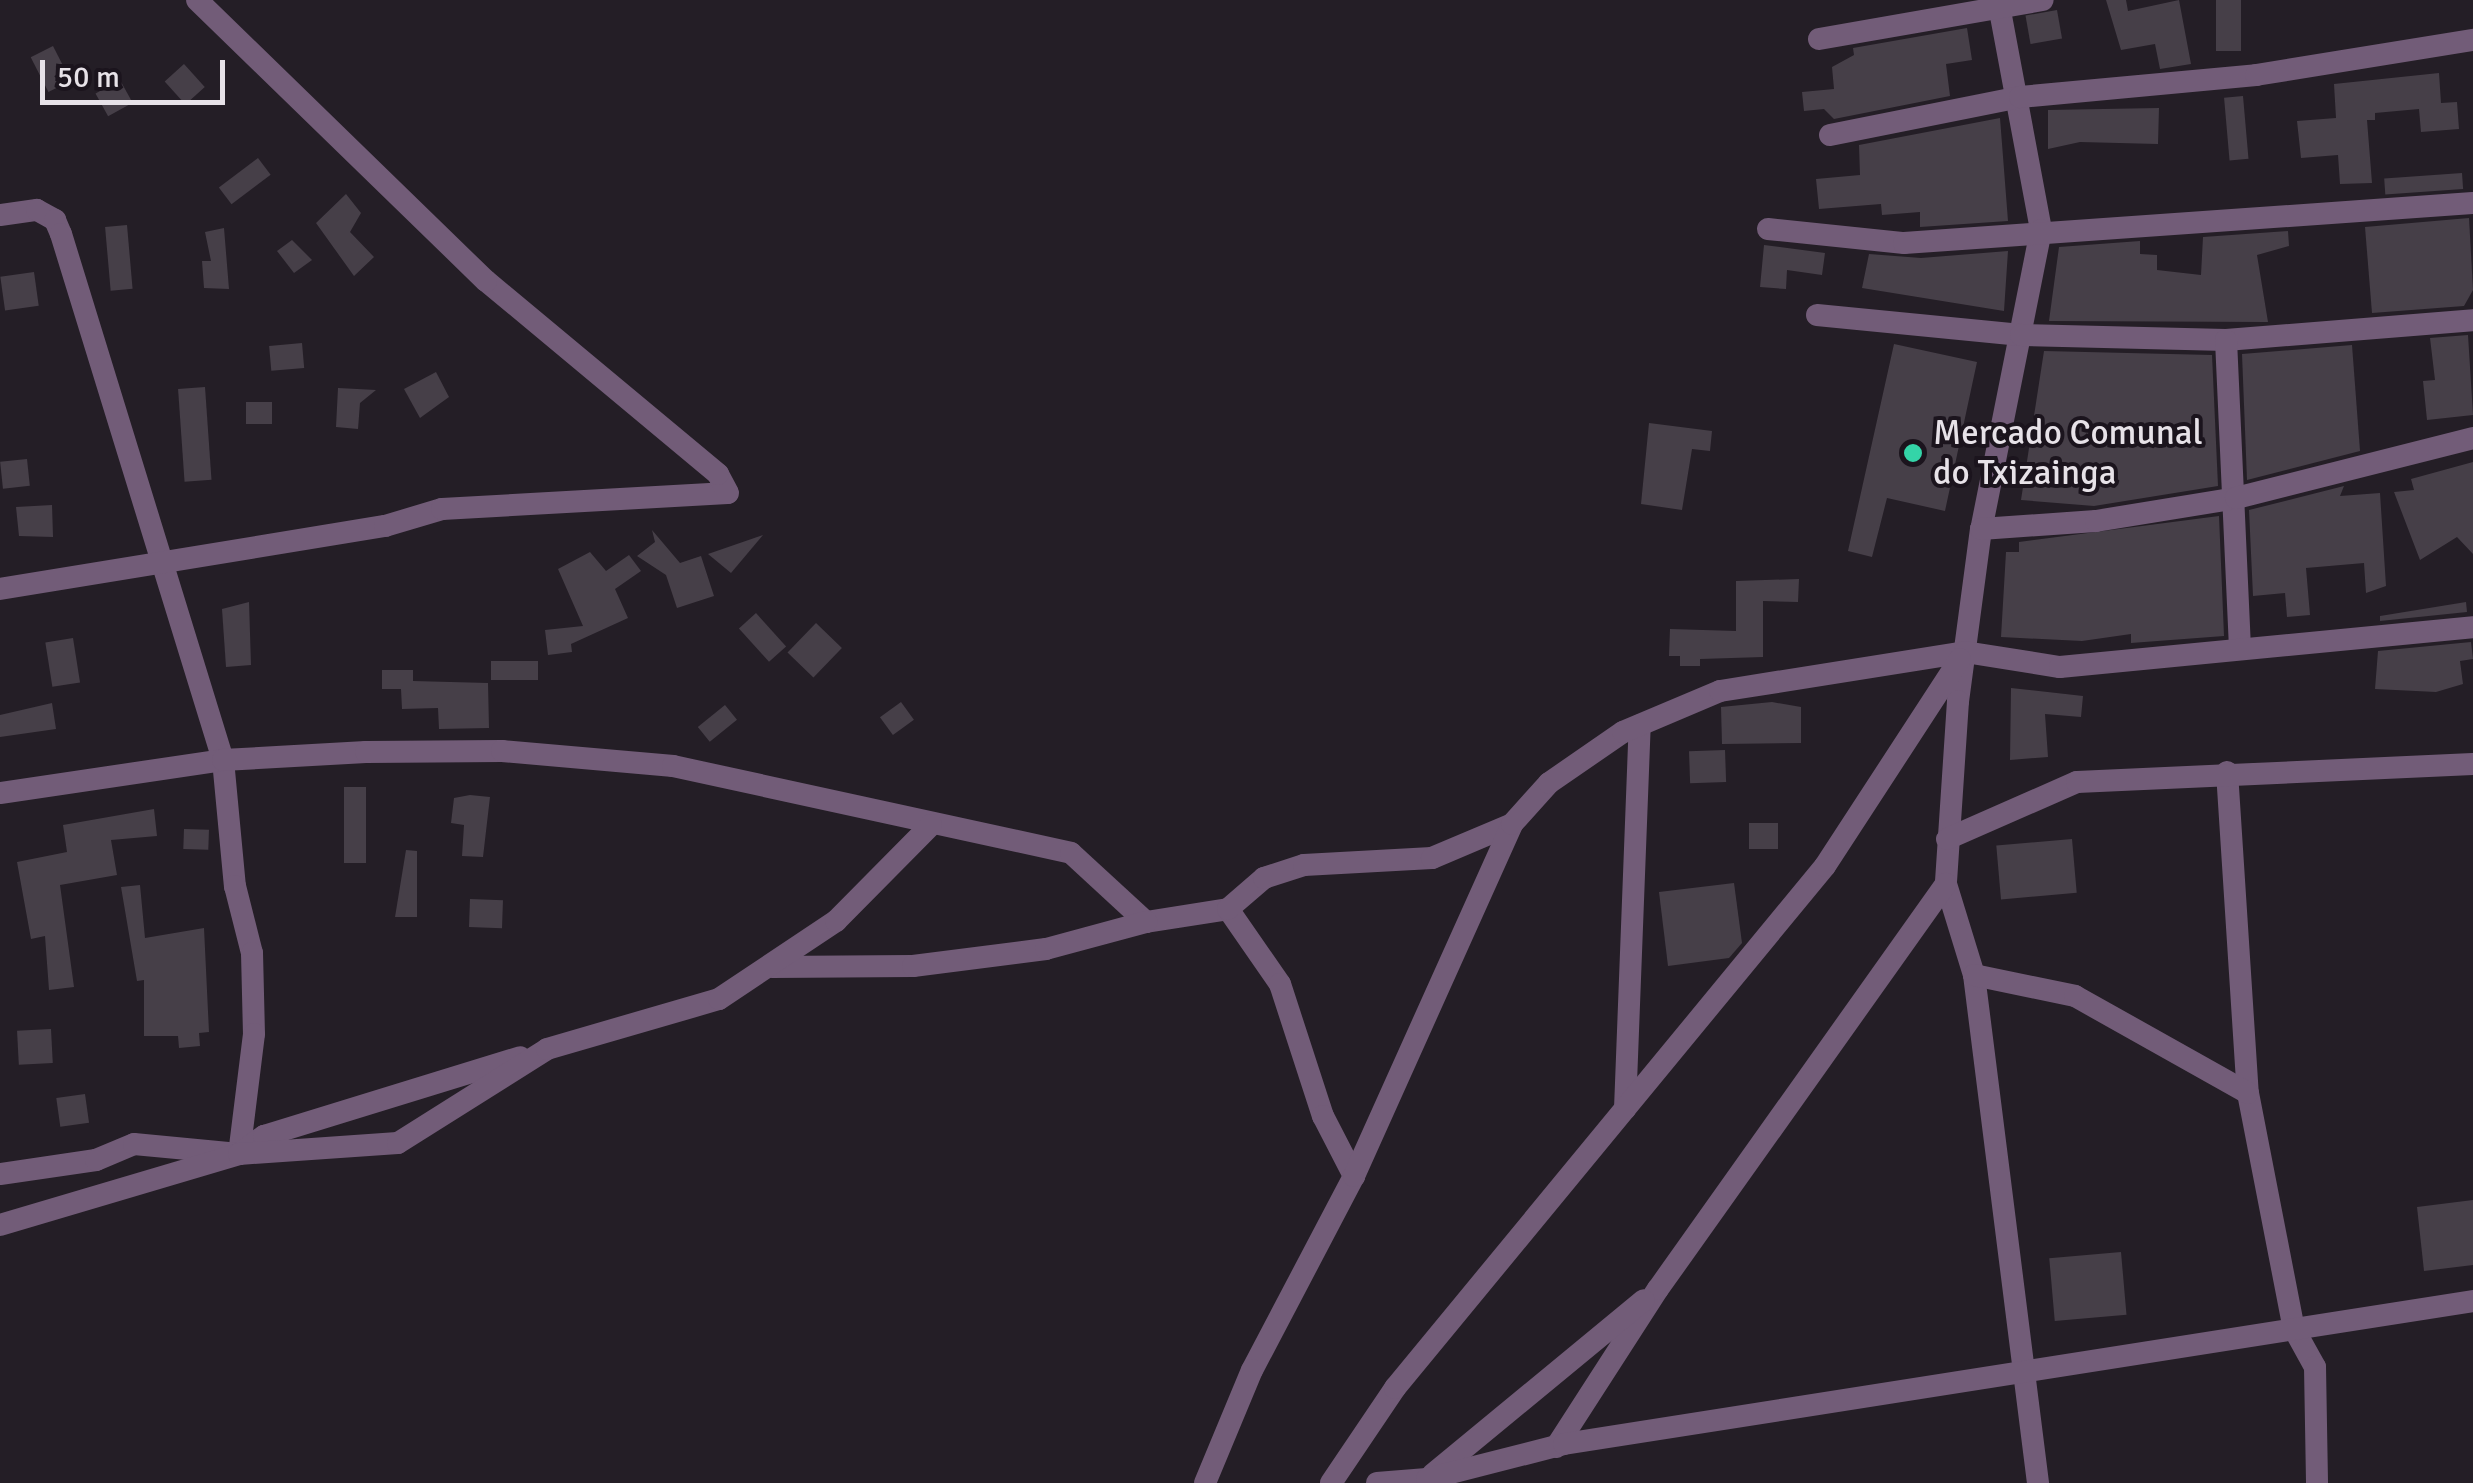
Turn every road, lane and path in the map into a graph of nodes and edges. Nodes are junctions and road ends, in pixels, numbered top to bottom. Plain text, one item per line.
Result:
1 (197, 0) edge
2 (2043, 0) edge
3 (1999, 5) edge
4 (1819, 40) dead end
5 (2473, 40) edge
6 (2020, 98) junction
7 (1830, 135) dead end
8 (2473, 203) edge
9 (0, 215) edge
10 (1768, 230) dead end
11 (2040, 230) junction
12 (1817, 315) dead end
13 (2473, 320) edge
14 (2021, 335) junction
15 (2226, 340) junction
16 (2473, 438) edge
17 (2236, 498) junction
18 (1982, 530) junction
19 (166, 565) junction
20 (0, 589) edge
21 (2473, 627) edge
22 (2240, 648) junction
23 (1965, 652) junction
24 (1640, 725) junction
25 (223, 760) junction
26 (2473, 764) edge
27 (2227, 772) junction
28 (0, 793) edge
29 (1512, 824) junction
30 (931, 825) junction
31 (1947, 838) junction
32 (1946, 884) junction
33 (1228, 908) junction
34 (1146, 922) junction
35 (772, 967) junction
36 (1974, 975) junction
37 (547, 1049) junction
38 (2248, 1092) junction
39 (1625, 1109) junction
40 (239, 1154) junction
41 (0, 1174) edge
42 (1354, 1176) junction
43 (0, 1226) edge
44 (1658, 1289) junction
45 (2473, 1302) edge
46 (2294, 1329) junction
47 (2027, 1374) junction
48 (1564, 1444) junction
49 (1425, 1481) edge
50 (1205, 1483) edge
51 (1331, 1483) edge
52 (1377, 1483) edge
53 (1470, 1483) edge
54 (2038, 1483) edge
55 (2317, 1483) edge

1 - 19 street
2 - 3 street
3 - 4 street
3 - 6 street
5 - 6 street
6 - 7 street
6 - 11 street
8 - 11 street
9 - 19 street
10 - 11 street
11 - 14 street
12 - 14 street
13 - 15 street
14 - 15 street
14 - 18 street
15 - 17 street
16 - 17 street
17 - 18 street
17 - 22 street
18 - 23 street
19 - 20 street
19 - 25 street
21 - 22 street
22 - 23 street
23 - 24 street
23 - 31 street
23 - 39 street
24 - 29 street
24 - 39 street
25 - 28 street
25 - 30 street
25 - 40 street
26 - 27 street
27 - 31 street
27 - 38 street
29 - 33 street
29 - 42 street
30 - 34 street
30 - 35 street
31 - 32 street
32 - 36 street
32 - 44 street
33 - 34 street
33 - 42 street
34 - 35 street
35 - 37 street
36 - 38 street
36 - 47 street
37 - 40 street
37 - 40 street
38 - 46 street
39 - 51 street
40 - 41 street
40 - 43 street
42 - 50 street
44 - 48 street
44 - 49 street
45 - 46 street
46 - 47 street
46 - 55 street
47 - 48 street
47 - 54 street
48 - 49 street
48 - 53 street
49 - 52 street

